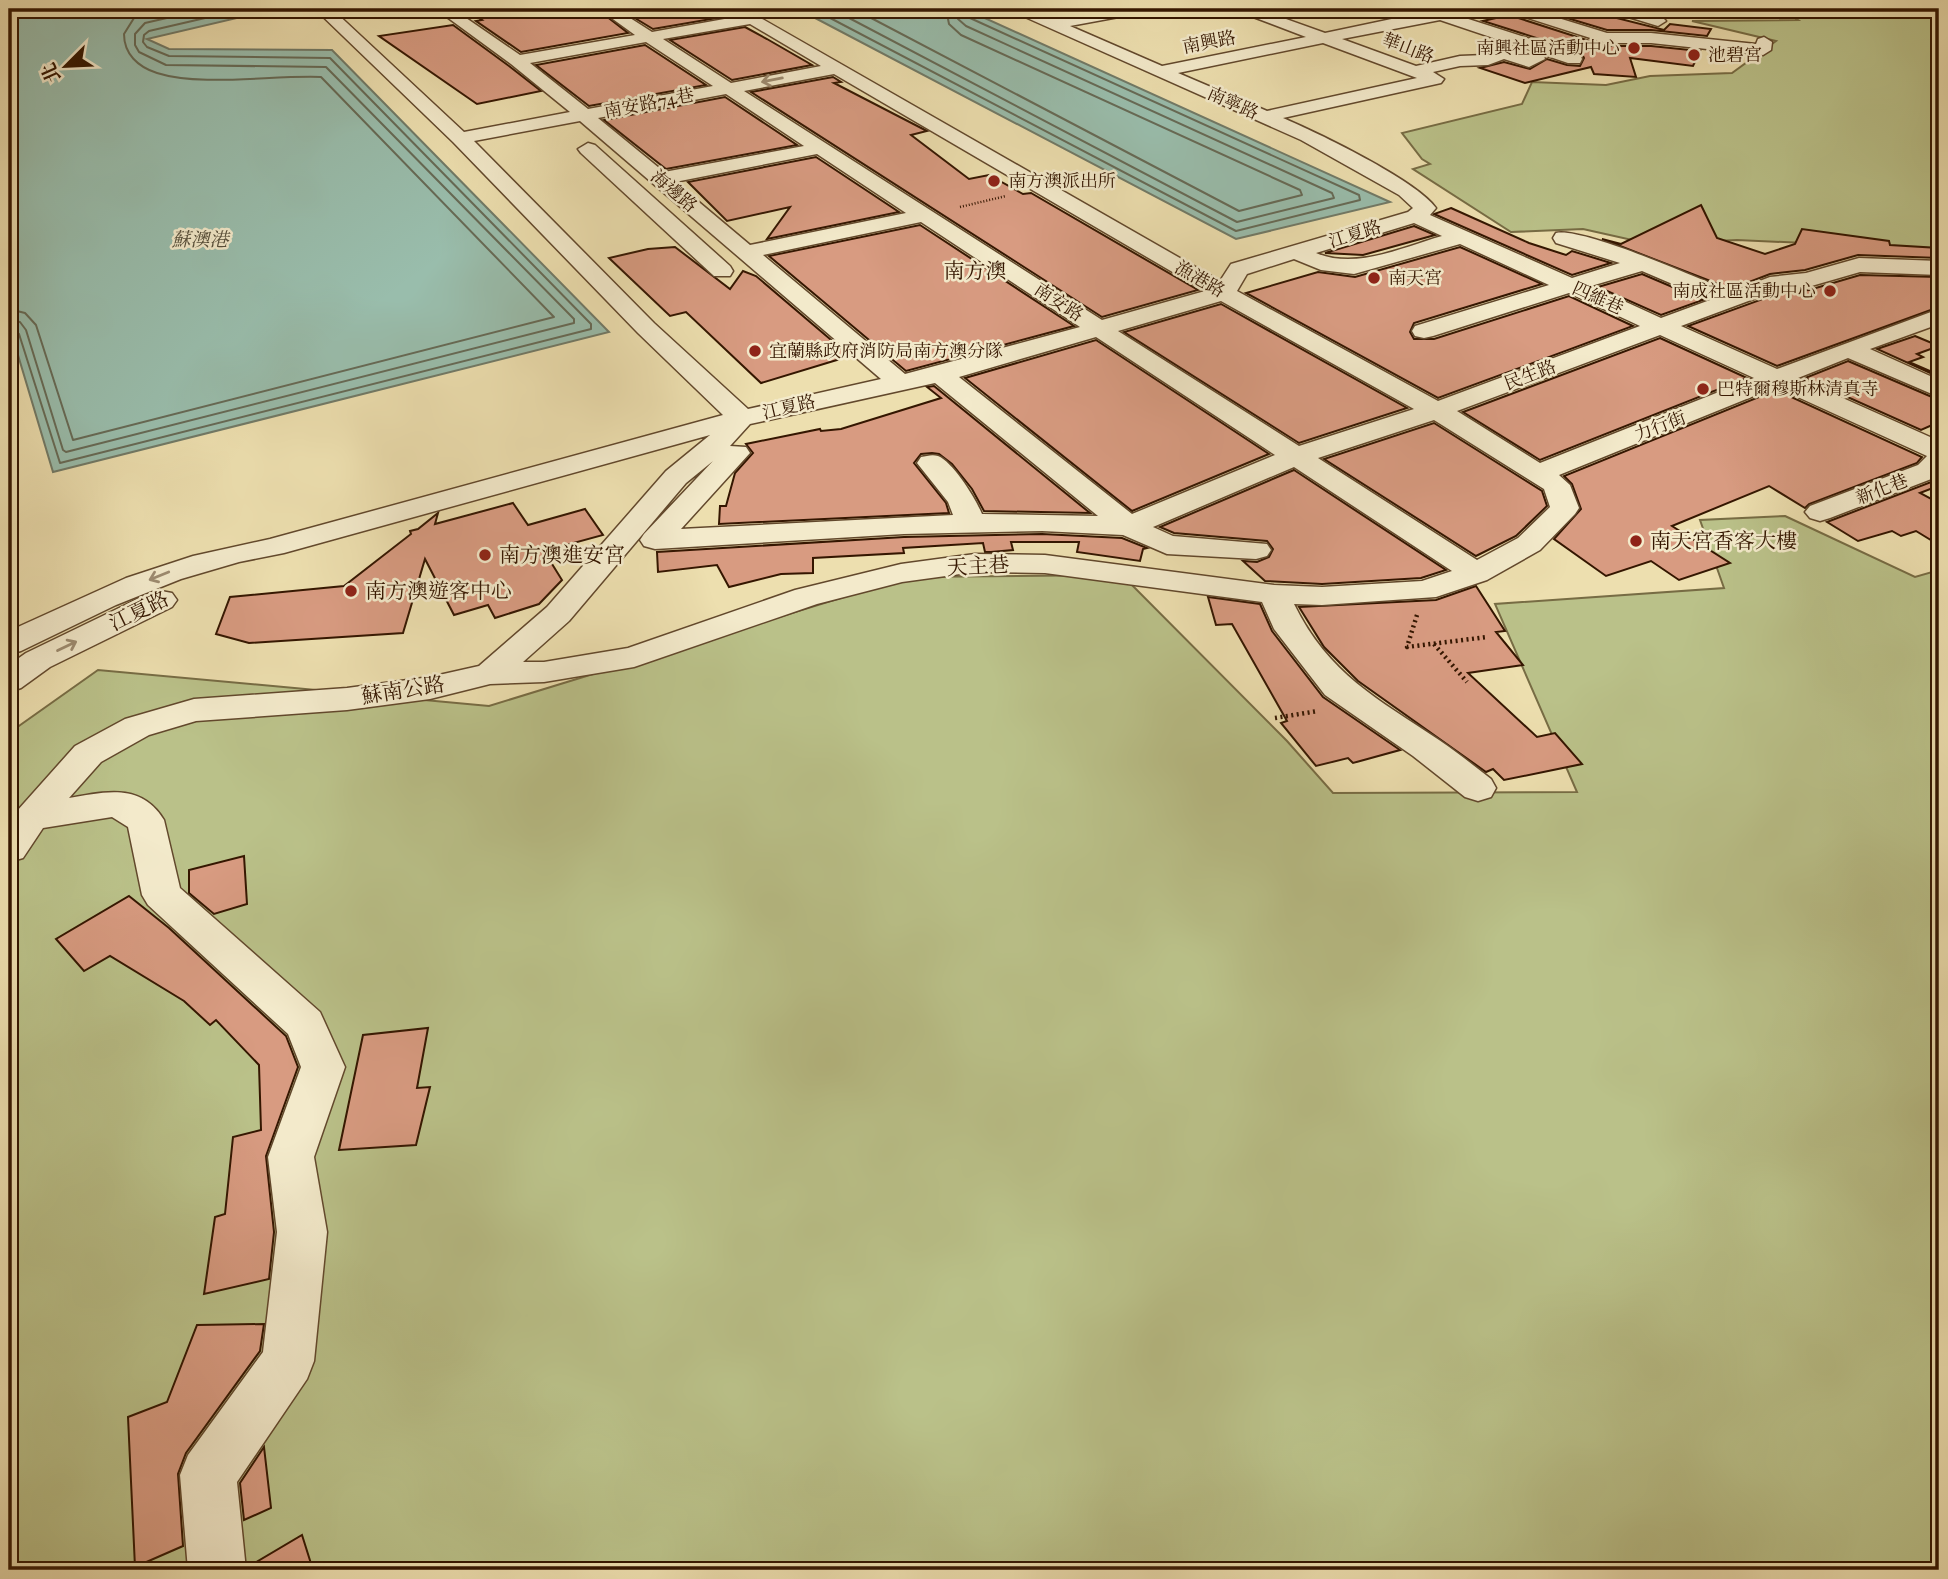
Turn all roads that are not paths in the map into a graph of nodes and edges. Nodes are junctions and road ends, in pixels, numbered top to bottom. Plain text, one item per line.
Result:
1 (323, 9) edge
2 (443, 9) edge
3 (606, 9) edge
4 (725, 9) edge
5 (1019, 9) edge
6 (1135, 9) edge
7 (1245, 9) edge
8 (1423, 9) edge
9 (1471, 9) edge
10 (1514, 9) edge
11 (1617, 9) edge
12 (1094, 12) edge
13 (1441, 15) junction
14 (752, 19) junction
15 (1658, 21) dead end
16 (1053, 24) junction
17 (648, 36) junction
18 (1328, 39) junction
19 (1764, 42) dead end
20 (1426, 48) dead end
21 (1554, 52) junction
22 (1574, 59) dead end
23 (517, 60) junction
24 (1460, 61) junction
25 (839, 68) junction
26 (1161, 71) junction
27 (1416, 71) junction
28 (729, 88) junction
29 (537, 104) dead end
30 (584, 115) junction
31 (1266, 117) junction
32 (556, 120) junction
33 (460, 138) junction
34 (821, 148) junction
35 (660, 179) junction
36 (925, 215) junction
37 (1415, 216) junction
38 (1463, 237) junction
39 (1564, 238) dead end
40 (746, 252) junction
41 (1294, 252) junction
42 (1643, 263) junction
43 (1939, 268) edge
44 (722, 271) dead end
45 (1569, 284) junction
46 (1224, 293) junction
47 (1730, 300) junction
48 (1939, 316) edge
49 (1660, 326) junction
50 (1100, 329) junction
51 (1906, 329) junction
52 (1424, 331) dead end
53 (1939, 344) edge
54 (1848, 349) junction
55 (940, 374) junction
56 (1781, 379) junction
57 (899, 382) junction
58 (1939, 388) edge
59 (1434, 411) junction
60 (742, 418) junction
61 (631, 449) junction
62 (1939, 451) edge
63 (1297, 456) junction
64 (1939, 460) edge
65 (931, 463) dead end
66 (1537, 474) junction
67 (676, 477) junction
68 (1820, 512) dead end
69 (970, 522) junction
70 (1129, 526) junction
71 (272, 547) junction
72 (1256, 550) dead end
73 (1476, 573) junction
74 (1274, 594) junction
75 (9, 644) edge
76 (490, 674) junction
77 (9, 681) edge
78 (1478, 788) dead end
79 (20, 832) edge
80 (217, 1570) edge

1 - 33 street
2 - 23 street, 海邊路
3 - 17 street, 南安路
4 - 14 street, 漁港路
5 - 16 street, 南寧路
6 - 12 street
7 - 18 street, 華山路
8 - 13 street
9 - 13 street, 南興路
10 - 19 street
11 - 15 street
12 - 16 street
13 - 18 street, 南興路
13 - 21 street
14 - 17 street
14 - 25 street, 漁港路
16 - 26 street, 南寧路
17 - 23 street
17 - 28 street, 南安路
18 - 26 street, 南興路
18 - 27 street, 華山路
20 - 24 street
21 - 22 street
21 - 24 street
23 - 30 street, 海邊路
24 - 27 street
25 -> 28 street, 南安路74巷
25 - 46 street, 漁港路
26 - 31 street, 南寧路
27 - 31 street, 華山路
28 - 30 street, 南安路74巷
28 - 34 street, 南安路
29 - 32 street
30 - 32 street, 南安路74巷
30 - 35 street, 海邊路
31 - 37 street, 南寧路
32 - 33 street, 南安路74巷
32 - 44 street
33 - 60 street
34 - 35 street
34 - 36 street, 南安路
35 - 40 street, 海邊路
36 - 40 street
36 - 50 street, 南安路
37 - 38 street, 四維巷
37 - 41 street, 江夏路
38 - 41 street, 江夏路
38 - 45 street, 四維巷
39 - 42 street
40 - 57 street, 海邊路
41 - 46 street, 江夏路
42 - 45 street
42 - 47 street
43 - 47 street, 民生路
45 - 49 street, 四維巷
45 - 52 street
46 - 50 street, 江夏路
46 - 59 street, 漁港路
47 - 49 street, 民生路
48 - 51 street, 力行街
49 - 56 street, 四維巷
49 - 59 street, 民生路
50 - 55 street, 江夏路
50 - 63 street, 南安路
51 - 53 street
51 - 54 street, 力行街
54 - 56 street, 力行街
54 - 58 street
55 - 57 street, 江夏路
55 - 70 street
56 - 62 street, 四維巷
56 - 66 street, 力行街
57 - 60 street, 江夏路
59 - 63 street, 民生路
59 - 66 street, 漁港路
60 - 61 street, 江夏路
60 - 67 street, 蘇南公路
60 - 69 street
61 - 67 street
61 - 71 street, 江夏路
63 - 70 street, 民生路
63 - 73 street, 南安路
64 - 68 street, 新化巷
65 - 69 street
66 - 73 street, 漁港路
67 - 76 street, 蘇南公路
69 - 70 street
70 - 72 street
71 -> 75 street, 江夏路
77 -> 71 street, 江夏路
73 - 74 street, 天主巷
74 - 76 street, 天主巷
74 - 78 street
76 - 79 street, 蘇南公路
79 - 80 street

